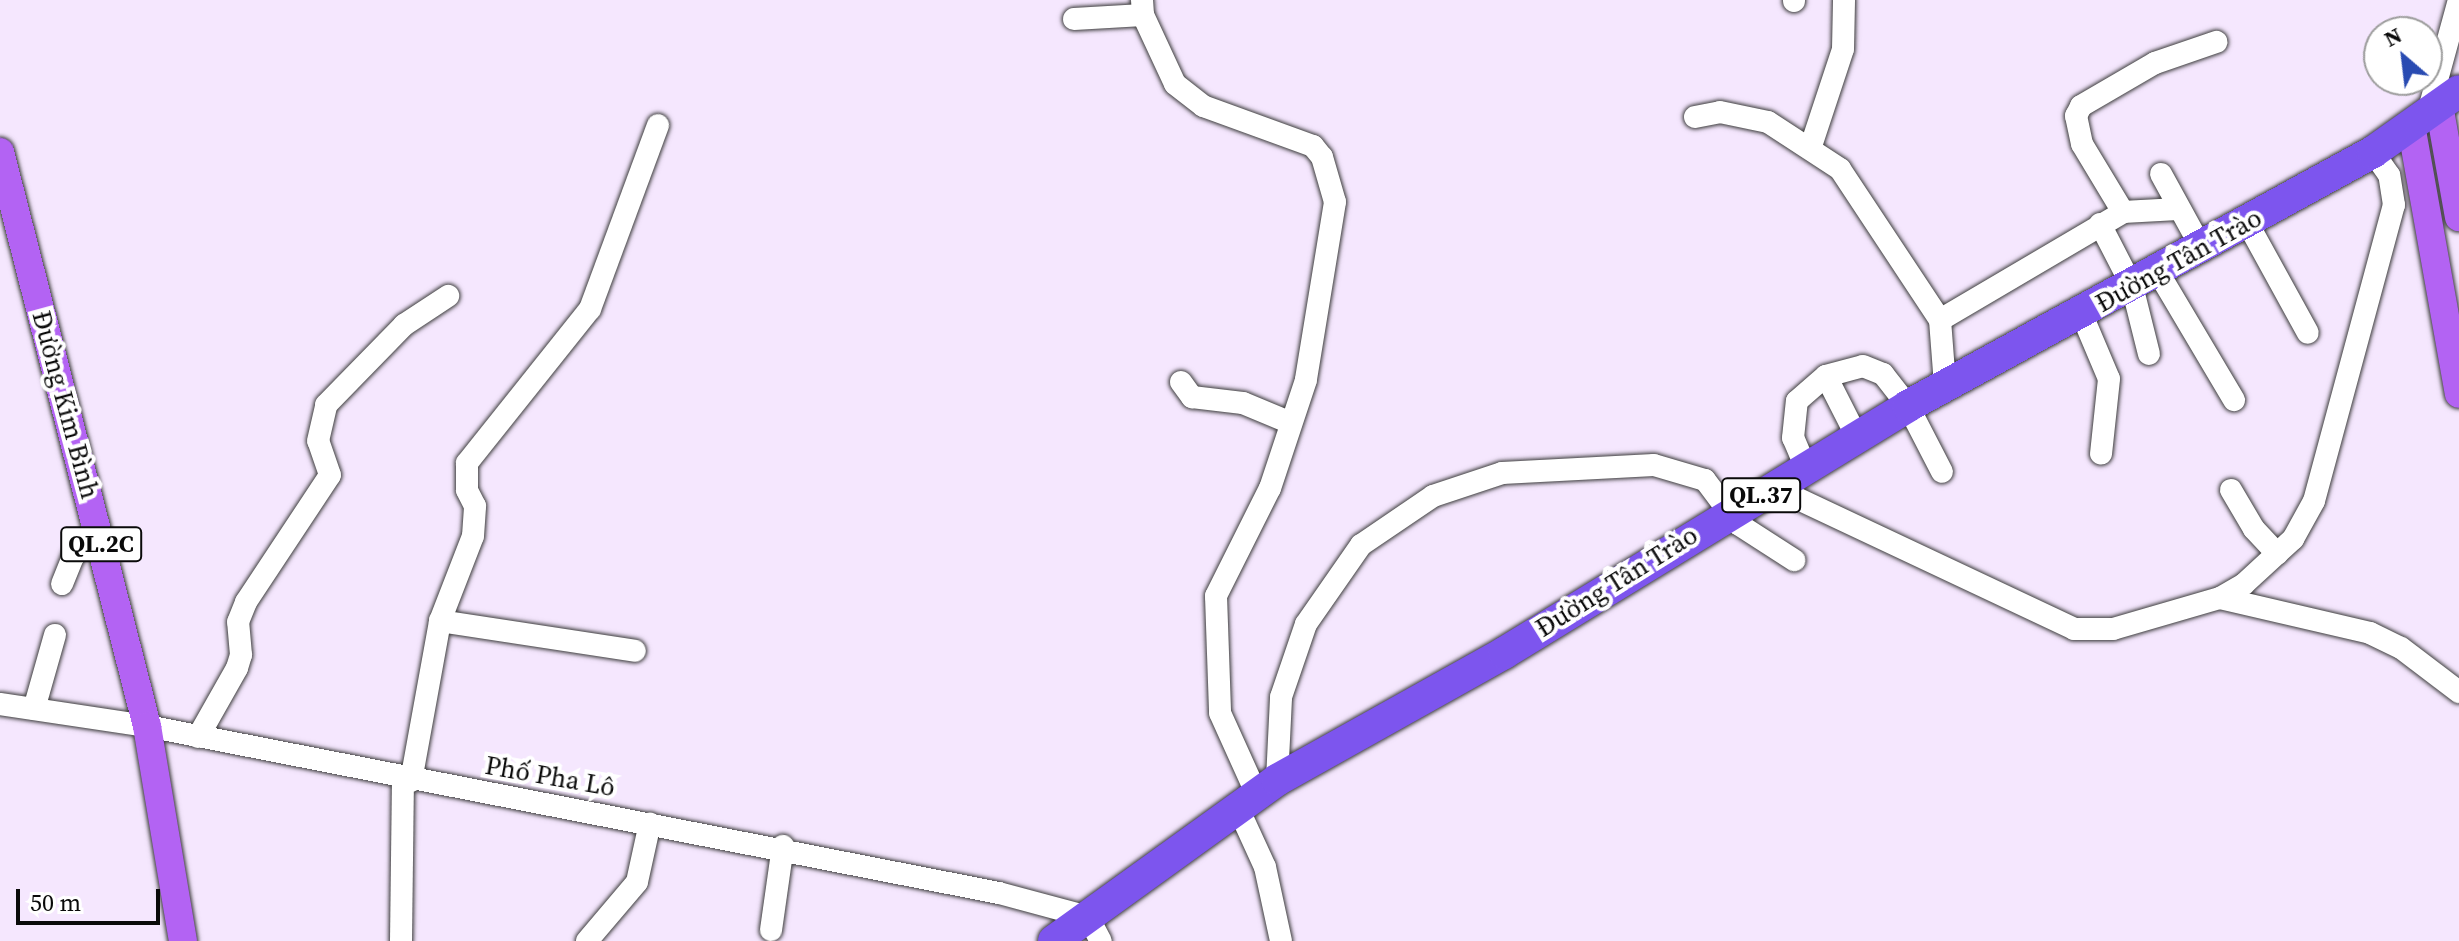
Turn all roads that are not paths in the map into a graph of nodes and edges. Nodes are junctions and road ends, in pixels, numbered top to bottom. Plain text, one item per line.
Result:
1 (1844, 0) edge
2 (2459, 0) edge
3 (1142, 8) edge
4 (1074, 19) dead end
5 (2216, 42) dead end
6 (2434, 108) edge
7 (1695, 117) dead end
8 (658, 125) dead end
9 (1811, 146) junction
10 (0, 152) edge
11 (2373, 152) junction
12 (2161, 174) dead end
13 (2178, 209) junction
14 (2123, 212) junction
15 (2459, 217) edge
16 (2100, 224) junction
17 (2248, 224) junction
18 (2201, 247) junction
19 (2145, 279) junction
20 (448, 296) dead end
21 (2082, 315) junction
22 (1940, 320) junction
23 (2308, 333) dead end
24 (2149, 354) dead end
25 (1826, 376) junction
26 (1181, 382) dead end
27 (1945, 385) junction
28 (2459, 394) edge
29 (2234, 400) dead end
30 (1908, 406) junction
31 (1291, 423) junction
32 (1857, 437) junction
33 (2101, 454) dead end
34 (1806, 468) junction
35 (1942, 472) dead end
36 (1775, 488) junction
37 (2231, 490) dead end
38 (1727, 513) junction
39 (97, 529) junction
40 (2277, 554) junction
41 (1794, 560) dead end
42 (62, 584) dead end
43 (2220, 598) junction
44 (440, 621) junction
45 (55, 635) dead end
46 (635, 651) dead end
47 (2459, 692) edge
48 (0, 704) edge
49 (34, 709) junction
50 (147, 726) junction
51 (198, 737) junction
52 (407, 780) junction
53 (1257, 794) junction
54 (650, 823) junction
55 (783, 846) junction
56 (771, 930) dead end
57 (1080, 931) edge
58 (183, 941) edge
59 (401, 941) edge
60 (587, 941) edge
61 (1036, 941) edge
62 (1281, 941) edge

1 - 9 street
2 - 6 street
3 - 4 street
3 - 31 street
5 - 14 street
6 - 11 highway, Đường Tân Trào / QL.37
6 - 15 main road
6 - 28 main road
7 - 9 street
8 - 44 street
9 - 22 street
10 - 39 main road, Đường Kim Bình / QL.2C
11 - 17 highway, Đường Tân Trào / QL.37
11 - 40 street
12 - 13 street
13 - 14 street
13 - 18 street
14 - 16 street
16 - 19 street
16 - 22 street
17 - 18 highway, Đường Tân Trào / QL.37
17 - 23 street
18 - 19 highway, Đường Tân Trào / QL.37
19 - 21 highway, Đường Tân Trào / QL.37
19 - 24 street
19 - 29 street
20 - 51 street
21 - 27 highway, Đường Tân Trào / QL.37
21 - 33 street
22 - 27 street
25 - 30 street
25 - 32 street
25 - 34 street
26 - 31 street
27 - 30 highway, Đường Tân Trào / QL.37
30 - 32 highway, Đường Tân Trào / QL.37
30 - 35 street
31 - 53 street
32 - 34 highway, Đường Tân Trào / QL.37
34 - 36 highway, Đường Tân Trào / QL.37
36 - 38 highway, Đường Tân Trào / QL.37
36 - 43 street
37 - 40 street
38 - 41 street
38 - 53 highway, Đường Tân Trào / QL.37
38 - 53 street
39 - 42 street
39 - 50 main road, Đường Kim Bình / QL.2C
40 - 43 street
43 - 47 street
44 - 46 street
44 - 52 street
45 - 49 street
48 - 49 street, Phố Pha Lô
49 - 50 street, Phố Pha Lô
50 - 51 street, Phố Pha Lô
50 - 58 main road, Đường Kim Bình / QL.2C
51 - 52 street, Phố Pha Lô
52 - 54 street, Phố Pha Lô
52 - 59 street
53 - 57 highway, Đường Tân Trào / QL.37
53 - 62 street
54 - 55 street, Phố Pha Lô
54 - 60 street
55 - 56 street
55 - 57 street, Phố Pha Lô
57 - 61 highway, Đường Tân Trào / QL.37

